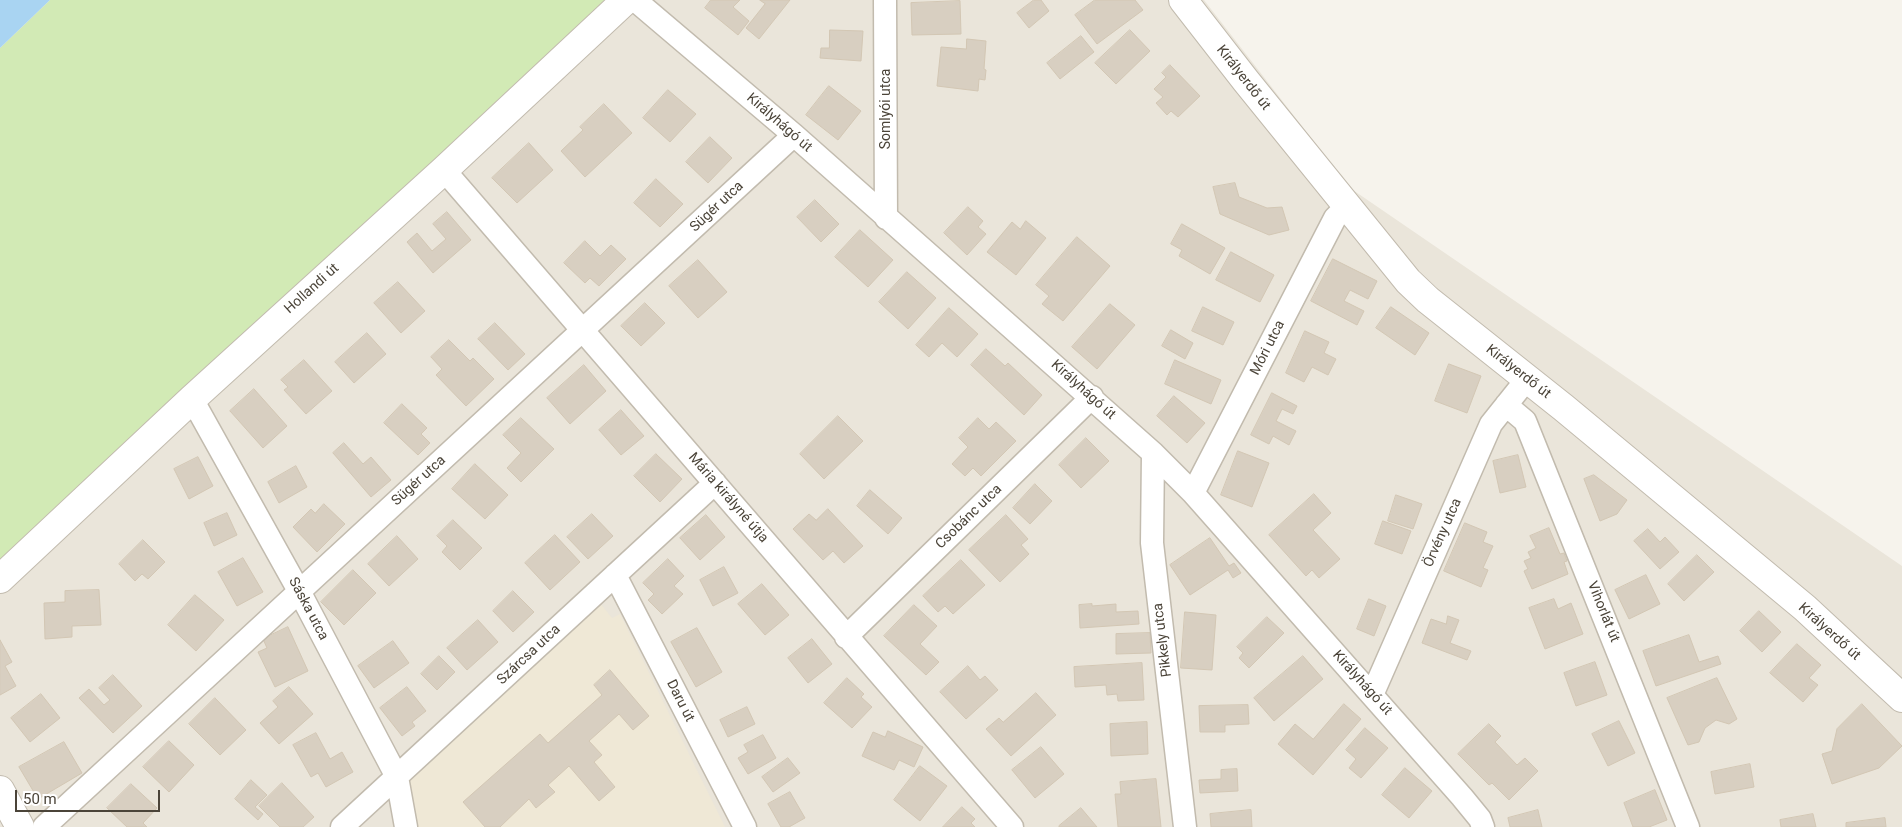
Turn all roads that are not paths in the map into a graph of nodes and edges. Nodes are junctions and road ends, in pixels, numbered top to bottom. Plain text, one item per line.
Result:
1 (626, 0) edge
2 (636, 0) edge
3 (885, 0) edge
4 (1183, 0) edge
5 (794, 135) junction
6 (444, 170) junction
7 (1347, 206) junction
8 (886, 218) junction
9 (584, 332) junction
10 (1527, 379) junction
11 (1092, 397) junction
12 (192, 399) junction
13 (1506, 405) junction
14 (1153, 453) junction
15 (715, 483) junction
16 (1193, 493) junction
17 (615, 575) junction
18 (0, 579) edge
19 (298, 591) junction
20 (846, 637) junction
21 (1372, 695) junction
22 (1902, 698) edge
23 (397, 777) junction
24 (0, 790) edge
25 (20, 827) edge
26 (44, 827) edge
27 (342, 827) edge
28 (406, 827) edge
29 (745, 827) edge
30 (1012, 827) edge
31 (1185, 827) edge
32 (1483, 827) edge
33 (1688, 827) edge

1 - 6 street, Hollandi út
2 - 5 street, Királyhágó út
3 - 8 street, Somlyói utca
4 - 7 street, Királyerdő út
5 - 8 street, Királyhágó út
5 - 9 street, Sügér utca
6 - 9 street, Mária királyné útja
6 - 12 street, Hollandi út
7 - 10 street, Királyerdő út
7 - 16 street, Móri utca
8 - 11 street, Királyhágó út
9 - 15 street, Mária királyné útja
9 - 19 street, Sügér utca
10 - 13 street, Örvény utca
10 - 22 street, Királyerdő út
11 - 14 street, Királyhágó út
11 - 20 street, Csobánc utca
12 - 18 street, Hollandi út
12 - 19 street, Sáska utca
13 - 21 street, Örvény utca
13 - 33 street, Vihorlát út
14 - 16 street, Királyhágó út
14 - 31 street, Pikkely utca
15 - 17 street, Szárcsa utca
15 - 20 street, Mária királyné útja
16 - 21 street, Királyhágó út
17 - 23 street, Szárcsa utca
17 - 29 street, Daru út
19 - 23 street, Sáska utca
19 - 26 street, Sügér utca
20 - 30 street, Mária királyné útja
21 - 32 street, Királyhágó út
23 - 27 street, Szárcsa utca
23 - 28 street, Sáska utca
24 - 25 street

